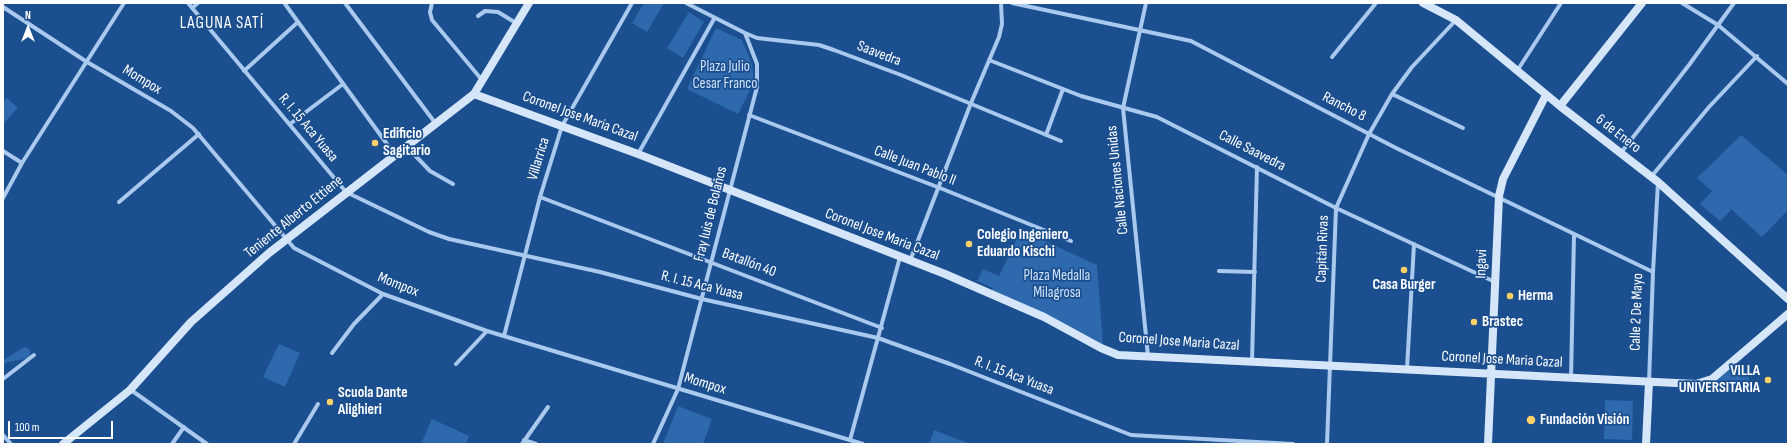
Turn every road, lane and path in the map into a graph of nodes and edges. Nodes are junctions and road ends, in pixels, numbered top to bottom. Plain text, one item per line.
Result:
1 (124, 3) edge
2 (188, 3) edge
3 (198, 3) edge
4 (345, 3) edge
5 (432, 3) edge
6 (529, 3) edge
7 (632, 3) edge
8 (686, 3) edge
9 (1001, 3) edge
10 (1012, 3) edge
11 (1146, 3) edge
12 (1376, 3) edge
13 (1424, 3) edge
14 (1561, 3) edge
15 (1642, 3) edge
16 (1682, 3) edge
17 (1734, 3) edge
18 (285, 4) edge
19 (3, 7) edge
20 (192, 8) junction
21 (478, 16) dead end
22 (714, 19) junction
23 (1456, 20) junction
24 (298, 22) junction
25 (516, 23) junction
26 (1718, 26) junction
27 (1140, 31) junction
28 (745, 33) junction
29 (1757, 56) junction
30 (1332, 57) dead end
31 (989, 60) junction
32 (87, 62) junction
33 (244, 71) junction
34 (1517, 71) junction
35 (482, 80) junction
36 (343, 84) junction
37 (1788, 84) edge
38 (1063, 89) junction
39 (474, 94) junction
40 (1392, 94) junction
41 (1546, 95) junction
42 (971, 104) junction
43 (1560, 106) junction
44 (1123, 108) junction
45 (749, 115) junction
46 (290, 124) junction
47 (436, 124) junction
48 (562, 126) junction
49 (1463, 128) dead end
50 (199, 134) junction
51 (1369, 134) junction
52 (1046, 135) junction
53 (1061, 141) dead end
54 (407, 146) junction
55 (3, 151) edge
56 (638, 154) junction
57 (1620, 154) junction
58 (395, 155) junction
59 (22, 163) junction
60 (1257, 167) junction
61 (1651, 177) junction
62 (1658, 182) junction
63 (453, 184) dead end
64 (940, 188) junction
65 (729, 189) junction
66 (346, 192) junction
67 (1499, 196) junction
68 (540, 197) junction
69 (3, 198) edge
70 (119, 202) dead end
71 (1336, 208) junction
72 (1574, 235) junction
73 (287, 239) junction
74 (1072, 241) dead end
75 (1414, 244) junction
76 (525, 254) junction
77 (900, 257) junction
78 (711, 261) junction
79 (910, 261) junction
80 (1218, 271) dead end
81 (1254, 272) junction
82 (1653, 272) junction
83 (1495, 283) junction
84 (382, 294) junction
85 (1788, 298) edge
86 (702, 299) junction
87 (1788, 314) edge
88 (882, 328) junction
89 (487, 331) junction
90 (504, 336) junction
91 (878, 338) junction
92 (332, 353) dead end
93 (34, 355) dead end
94 (1148, 356) junction
95 (1252, 361) junction
96 (456, 364) dead end
97 (1330, 365) junction
98 (1407, 369) junction
99 (1491, 373) junction
100 (1571, 378) junction
101 (3, 379) edge
102 (1649, 382) junction
103 (678, 389) junction
104 (130, 390) junction
105 (318, 404) dead end
106 (548, 407) dead end
107 (184, 427) junction
108 (3, 435) edge
109 (850, 440) junction
110 (523, 442) edge
111 (12, 444) edge
112 (64, 444) edge
113 (172, 444) edge
114 (207, 444) edge
115 (294, 444) edge
116 (536, 444) edge
117 (653, 444) edge
118 (863, 444) edge
119 (1293, 444) edge
120 (1327, 444) edge
121 (1488, 444) edge
122 (1646, 444) edge

1 - 32 street
2 - 20 street, R. I. 15 Aca Yuasa
3 - 20 street
4 - 47 street
5 - 35 street
6 - 25 street, Teniente Alberto Ettiene
7 - 48 street, Villarrica
8 - 22 street, Saavedra
9 - 31 street
10 - 27 street, Rancho 8
11 - 27 street, Calle Naciones Unidas
12 - 30 street
13 - 23 street, 6 de Enero
14 - 34 street
15 - 43 street
16 - 26 street
17 - 26 street
18 - 24 street
19 - 32 street, Mompox
20 - 33 street, R. I. 15 Aca Yuasa
21 - 25 street
22 - 28 street, Saavedra
22 - 56 street
23 - 34 street, 6 de Enero
23 - 40 street, Capitán Rivas
24 - 33 street
24 - 36 street
25 - 35 street, Teniente Alberto Ettiene
26 - 29 street
26 - 57 street
27 - 44 street, Calle Naciones Unidas
27 - 51 street, Rancho 8
28 - 42 street, Saavedra
28 - 45 street, Fray luis de Bolaños
29 - 37 street
29 - 61 street
31 - 38 street, Calle Saavedra
31 - 42 street
32 - 50 street, Mompox
32 - 59 street
33 - 46 street, R. I. 15 Aca Yuasa
34 - 41 street, 6 de Enero
35 - 39 street, Teniente Alberto Ettiene
36 - 46 street
36 - 58 street
38 - 44 street, Calle Saavedra
38 - 52 street
39 - 47 street, Teniente Alberto Ettiene
39 - 48 street, Coronel Jose Maria Cazal
40 - 49 street
40 - 51 street, Capitán Rivas
41 - 43 street, 6 de Enero
41 - 67 street, Ingavi
42 - 52 street, Saavedra
42 - 64 street
43 - 57 street, 6 de Enero
44 - 60 street, Calle Saavedra
44 - 94 street, Calle Naciones Unidas
45 - 64 street, Calle Juan Pablo II
45 - 65 street, Fray luis de Bolaños
46 - 66 street, R. I. 15 Aca Yuasa
47 - 54 street, Teniente Alberto Ettiene
48 - 56 street, Coronel Jose Maria Cazal
48 - 68 street, Villarrica
50 - 70 street
50 - 73 street, Mompox
51 - 67 street, Rancho 8
51 - 71 street, Capitán Rivas
52 - 53 street, Saavedra
54 - 58 street, Teniente Alberto Ettiene
54 - 63 street
55 - 59 street
56 - 65 street, Coronel Jose Maria Cazal
57 - 61 street, 6 de Enero
58 - 66 street, Teniente Alberto Ettiene
59 - 69 street
60 - 71 street, Calle Saavedra
60 - 81 street
61 - 62 street, 6 de Enero
62 - 82 street, Calle 2 De Mayo
62 - 85 street, 6 de Enero
64 - 74 street, Calle Juan Pablo II
64 - 79 street
65 - 77 street, Coronel Jose Maria Cazal
65 - 78 street, Fray luis de Bolaños
66 - 73 street, Teniente Alberto Ettiene
66 - 76 street, R. I. 15 Aca Yuasa
67 - 72 street, Rancho 8
67 - 83 street, Ingavi
68 - 76 street, Villarrica
68 - 78 street, Batallón 40
71 - 75 street, Calle Saavedra
71 - 97 street, Capitán Rivas
72 - 82 street, Rancho 8
72 - 100 street
73 - 84 street, Mompox
73 - 104 street, Teniente Alberto Ettiene
75 - 83 street, Calle Saavedra
75 - 98 street
76 - 86 street, R. I. 15 Aca Yuasa
76 - 90 street, Villarrica
77 - 79 street, Coronel Jose Maria Cazal
77 - 88 street
78 - 86 street, Fray luis de Bolaños
78 - 88 street, Batallón 40
79 - 94 street, Coronel Jose Maria Cazal
80 - 81 street
81 - 95 street
82 - 102 street, Calle 2 De Mayo
83 - 99 street, Ingavi
84 - 89 street, Mompox
84 - 92 street
86 - 91 street, R. I. 15 Aca Yuasa
86 - 103 street, Fray luis de Bolaños
87 - 102 street, Coronel Jose Maria Cazal
88 - 91 street
89 - 90 street, Mompox
89 - 96 street
90 - 103 street, Mompox
91 - 109 street
91 - 119 street, R. I. 15 Aca Yuasa
93 - 101 street
94 - 95 street, Coronel Jose Maria Cazal
95 - 97 street, Coronel Jose Maria Cazal
97 - 98 street, Coronel Jose Maria Cazal
97 - 120 street, Capitán Rivas
98 - 99 street, Coronel Jose Maria Cazal
99 - 100 street, Coronel Jose Maria Cazal
99 - 121 street, Ingavi
100 - 102 street, Coronel Jose Maria Cazal
102 - 122 street, Calle 2 De Mayo
103 - 109 street, Mompox
103 - 117 street, Fray luis de Bolaños
104 - 107 street
104 - 112 street, Teniente Alberto Ettiene
105 - 115 street
106 - 110 street
107 - 113 street
107 - 114 street
108 - 111 street
109 - 118 street, Mompox
110 - 116 street

